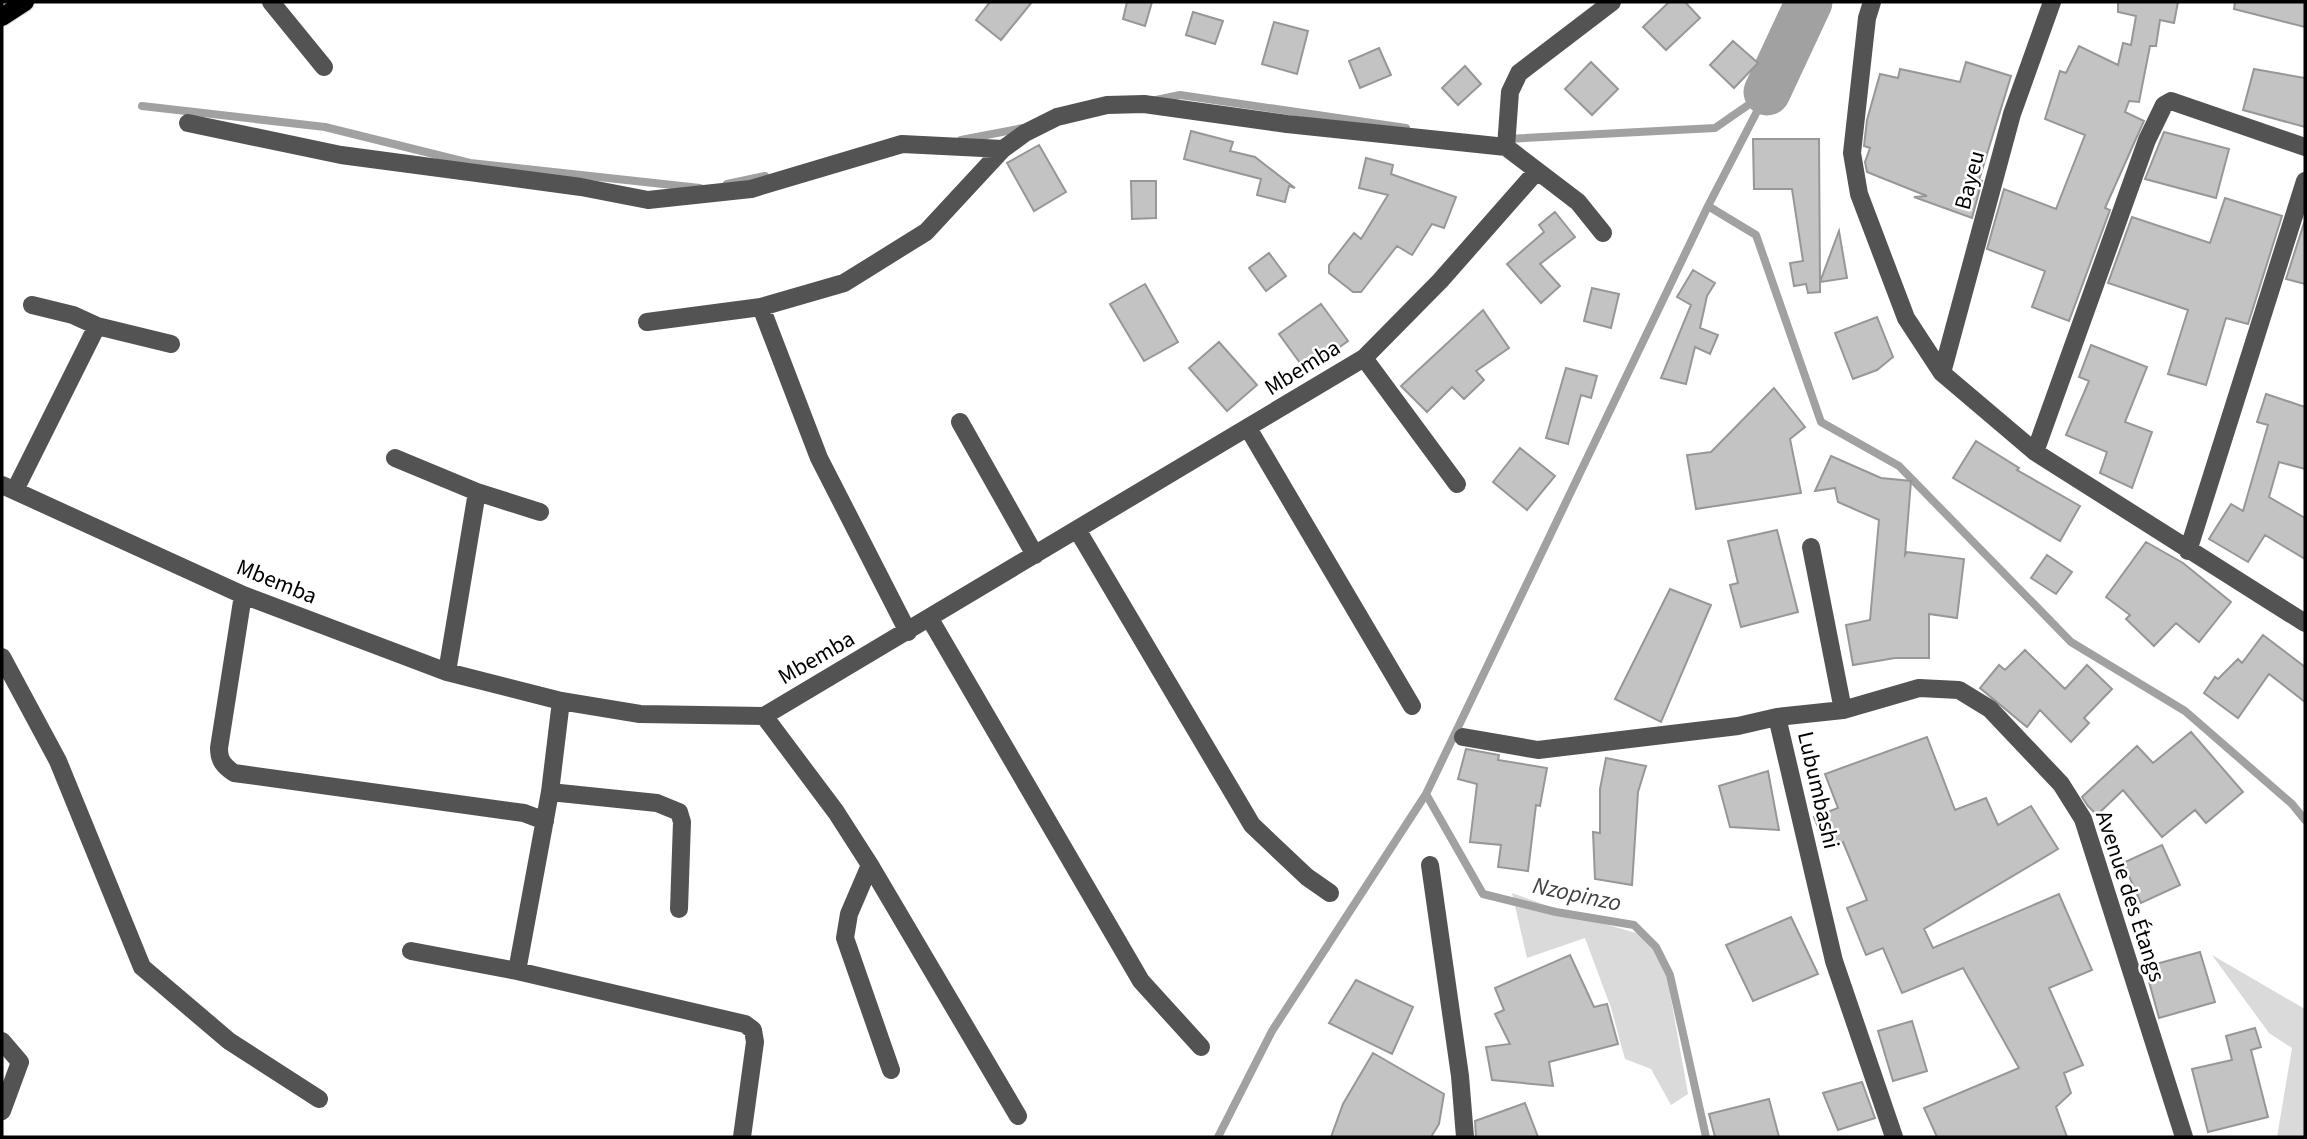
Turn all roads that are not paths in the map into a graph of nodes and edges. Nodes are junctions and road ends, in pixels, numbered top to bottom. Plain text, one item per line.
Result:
1 (25, 2) edge
2 (271, 2) edge
3 (1612, 2) edge
4 (1872, 2) edge
5 (2052, 2) edge
6 (2, 17) edge
7 (324, 67) dead end
8 (188, 123) dead end
9 (1506, 147) junction
10 (2305, 147) edge
11 (1003, 149) junction
12 (1537, 171) junction
13 (2305, 181) edge
14 (1603, 233) dead end
15 (32, 305) dead end
16 (761, 307) junction
17 (647, 322) dead end
18 (96, 326) junction
19 (171, 344) dead end
20 (1364, 358) junction
21 (1942, 373) junction
22 (960, 422) dead end
23 (1248, 428) junction
24 (2035, 452) junction
25 (395, 458) dead end
26 (1457, 484) dead end
27 (8, 488) edge
28 (477, 492) junction
29 (540, 512) dead end
30 (1078, 531) junction
31 (1811, 547) dead end
32 (2188, 551) junction
33 (1035, 555) junction
34 (243, 596) junction
35 (930, 619) junction
36 (2305, 624) edge
37 (908, 632) junction
38 (2, 657) edge
39 (447, 672) junction
40 (561, 701) junction
41 (1412, 706) dead end
42 (1843, 710) junction
43 (764, 716) junction
44 (1777, 717) junction
45 (1463, 737) dead end
46 (550, 792) junction
47 (545, 821) junction
48 (870, 865) junction
49 (1430, 865) dead end
50 (1330, 893) dead end
51 (679, 909) dead end
52 (411, 951) dead end
53 (517, 971) junction
54 (2, 1041) edge
55 (1201, 1047) dead end
56 (891, 1070) dead end
57 (318, 1098) dead end
58 (2, 1111) edge
59 (1018, 1116) dead end
60 (742, 1137) edge
61 (1465, 1137) edge
62 (1894, 1137) edge
63 (2184, 1137) edge

1 - 6 main road
2 - 7 street
3 - 9 street
4 - 21 street
5 - 21 street, Bayeu
8 - 11 street
9 - 11 street
9 - 12 street
10 - 24 street
11 - 16 street
12 - 14 street
12 - 20 street, Mbemba
13 - 32 street
15 - 18 street
16 - 17 street
16 - 37 street
18 - 19 street
18 - 27 street
20 - 23 street, Mbemba
20 - 26 street
21 - 24 street
22 - 33 street
23 - 30 street, Mbemba
23 - 41 street
24 - 32 street
25 - 28 street
27 - 34 street, Mbemba
28 - 29 street
28 - 39 street
30 - 33 street, Mbemba
30 - 50 street
31 - 42 street
32 - 36 street
33 - 35 street, Mbemba
34 - 39 street, Mbemba
34 - 47 street
35 - 37 street, Mbemba
35 - 55 street
37 - 43 street, Mbemba
38 - 57 street
39 - 40 street, Mbemba
40 - 43 street, Mbemba
40 - 46 street
42 - 44 street, Avenue des Étangs
42 - 63 street, Avenue des Étangs
43 - 48 street
44 - 45 street, Lubumbashi
44 - 62 street, Lubumbashi
46 - 47 street
46 - 51 street
47 - 53 street
48 - 56 street
48 - 59 street
49 - 61 street
52 - 53 street
53 - 60 street
54 - 58 street

